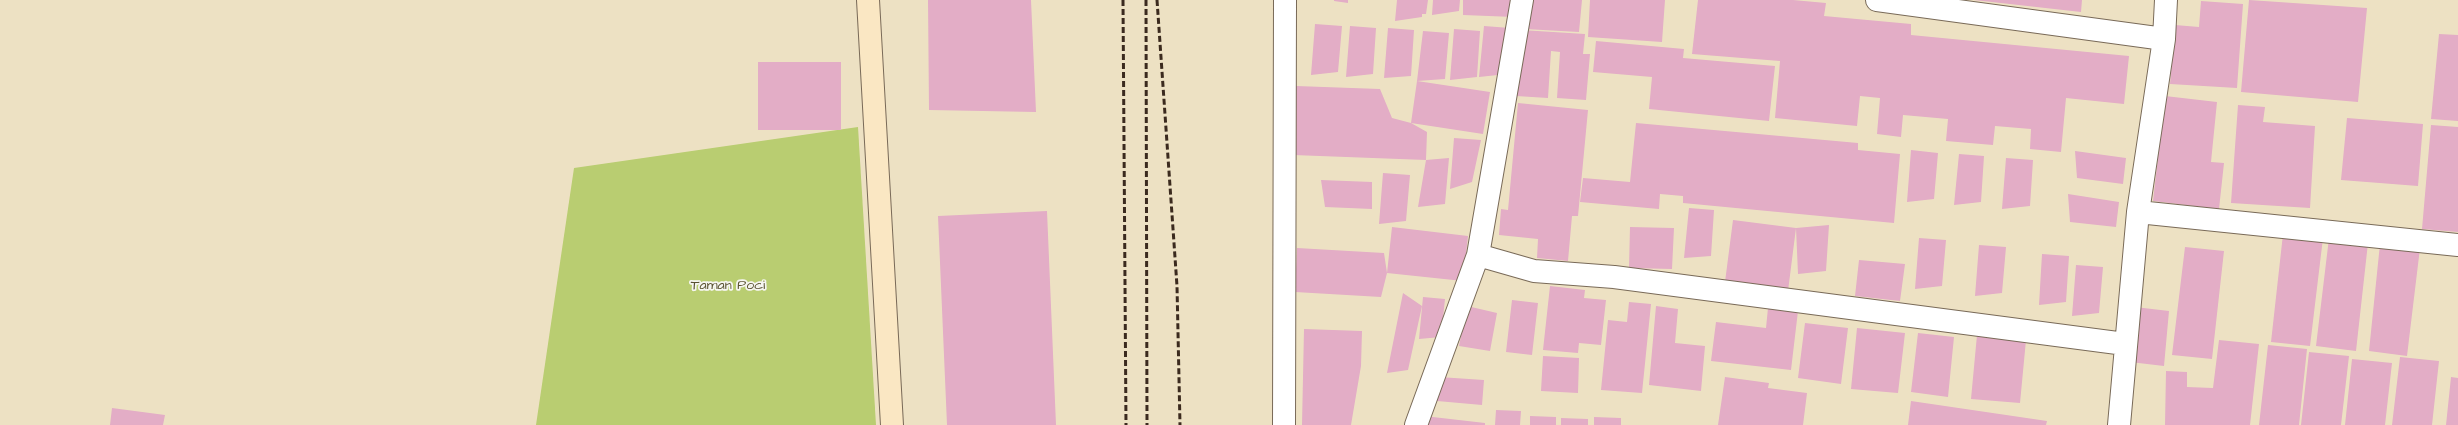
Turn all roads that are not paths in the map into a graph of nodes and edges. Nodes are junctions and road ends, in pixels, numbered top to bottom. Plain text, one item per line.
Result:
1 (868, 0) edge
2 (1286, 0) edge
3 (1522, 0) edge
4 (1878, 0) edge
5 (2166, 0) edge
6 (2164, 39) junction
7 (2138, 212) junction
8 (2458, 245) edge
9 (1478, 255) junction
10 (2125, 344) junction
11 (892, 425) edge
12 (1284, 425) edge
13 (1416, 425) edge
14 (2119, 425) edge

1 - 11 street
2 - 12 street
3 - 9 street
4 - 6 street
5 - 6 street
6 - 7 street
7 - 8 street
7 - 10 street
9 - 10 street
9 - 13 street
10 - 14 street

